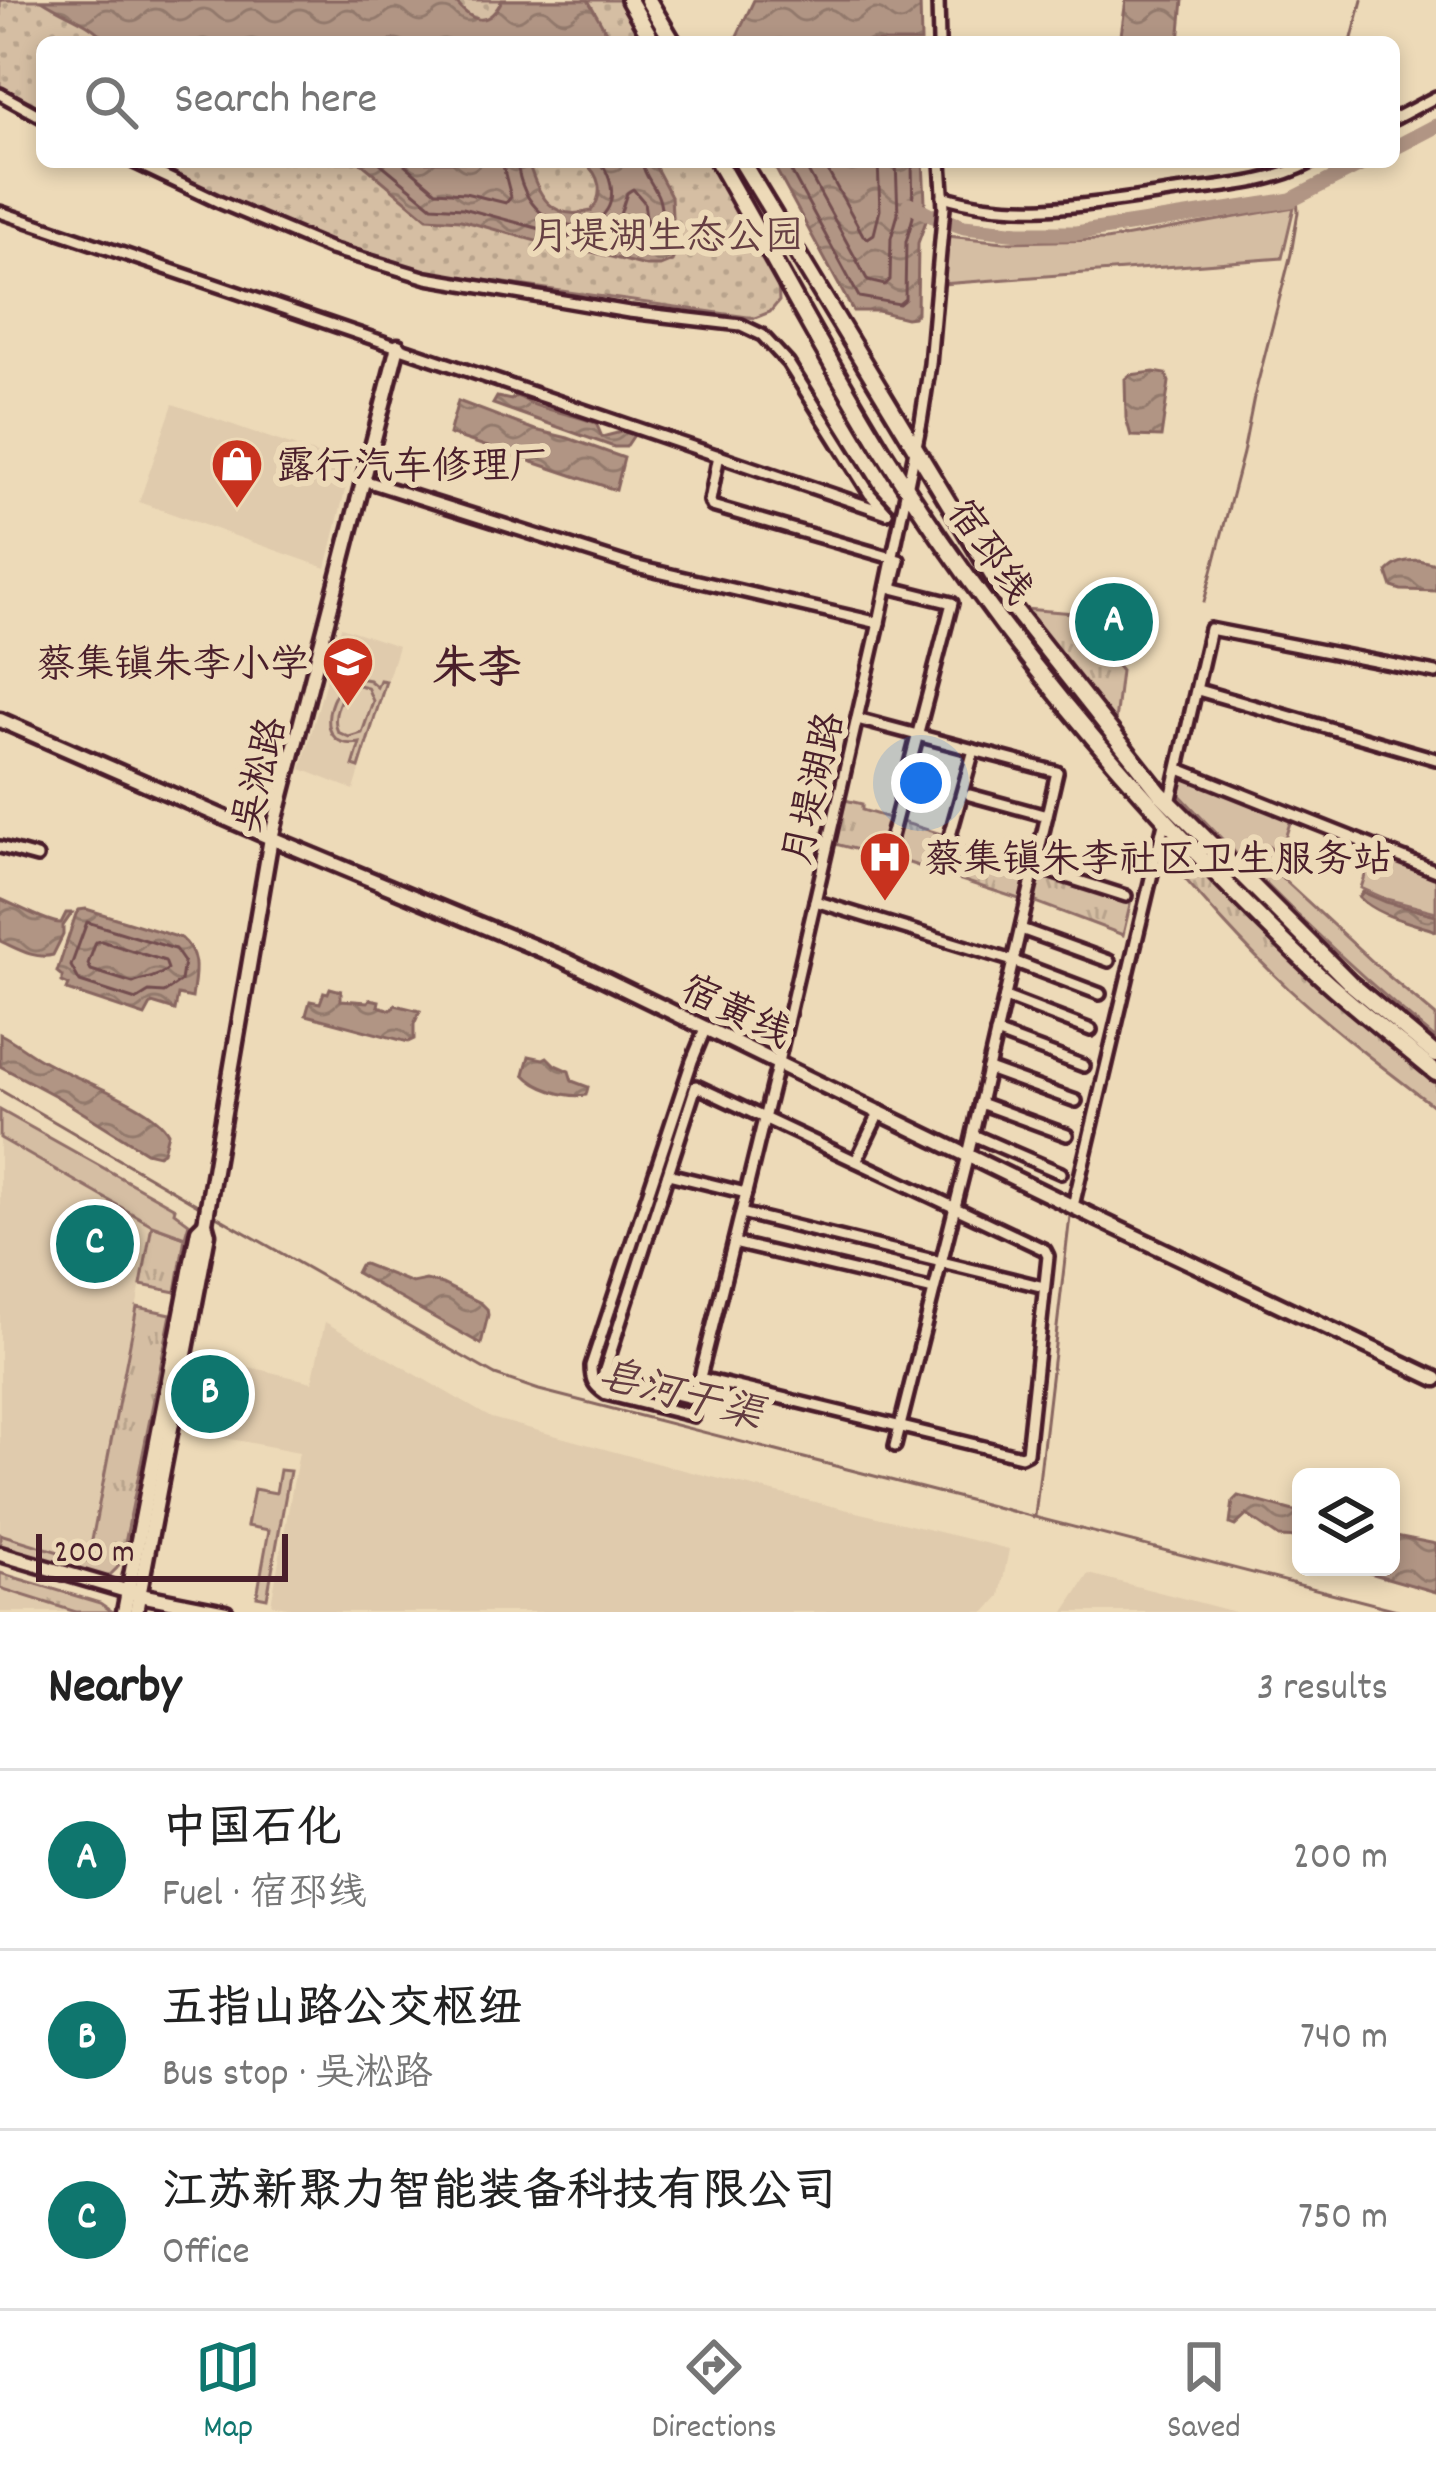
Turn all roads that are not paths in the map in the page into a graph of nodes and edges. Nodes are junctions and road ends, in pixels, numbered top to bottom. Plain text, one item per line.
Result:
1 (629, 0) edge
2 (648, 0) edge
3 (938, 0) edge
4 (650, 36) edge
5 (669, 36) edge
6 (939, 36) edge
7 (0, 94) edge
8 (1436, 97) edge
9 (36, 114) edge
10 (1400, 116) edge
11 (147, 168) edge
12 (721, 168) edge
13 (746, 168) edge
14 (941, 168) edge
15 (1299, 168) edge
16 (944, 202) junction
17 (0, 212) edge
18 (398, 346) junction
19 (915, 450) junction
20 (719, 455) junction
21 (363, 480) junction
22 (907, 485) junction
23 (887, 513) junction
24 (898, 526) junction
25 (892, 558) junction
26 (879, 623) junction
27 (1436, 673) edge
28 (1198, 690) junction
29 (857, 719) junction
30 (0, 720) edge
31 (918, 736) junction
32 (974, 750) junction
33 (1436, 759) edge
34 (1179, 769) junction
35 (970, 795) dead end
36 (1170, 802) junction
37 (1047, 816) junction
38 (1164, 820) junction
39 (271, 838) junction
40 (0, 847) edge
41 (888, 848) dead end
42 (37, 857) dead end
43 (1034, 871) junction
44 (1436, 871) edge
45 (1126, 896) dead end
46 (815, 901) junction
47 (1021, 928) junction
48 (1013, 961) junction
49 (1109, 961) dead end
50 (1100, 994) dead end
51 (1005, 998) junction
52 (706, 1028) junction
53 (1091, 1030) dead end
54 (997, 1033) junction
55 (1436, 1055) edge
56 (778, 1062) junction
57 (1084, 1066) dead end
58 (988, 1069) junction
59 (1436, 1073) edge
60 (1076, 1101) dead end
61 (980, 1103) junction
62 (880, 1112) junction
63 (764, 1118) junction
64 (973, 1135) junction
65 (1067, 1135) dead end
66 (968, 1155) junction
67 (856, 1161) junction
68 (1061, 1173) dead end
69 (662, 1178) junction
70 (746, 1193) junction
71 (1072, 1206) junction
72 (955, 1208) junction
73 (741, 1213) junction
74 (734, 1243) junction
75 (941, 1262) junction
76 (1044, 1287) junction
77 (934, 1290) junction
78 (700, 1378) junction
79 (1436, 1379) edge
80 (694, 1416) dead end
81 (900, 1427) junction
82 (895, 1447) dead end
83 (0, 1554) edge
84 (134, 1593) junction
85 (124, 1612) edge
86 (136, 1612) edge
87 (226, 1612) edge

1 - 4 main road
2 - 5 main road
3 - 6 street
7 - 9 street
8 - 10 street
11 - 23 street
12 - 22 main road, 宿邳线
13 - 19 main road, 宿邳线
14 - 16 street, 月堤湖路
15 - 16 street
16 - 19 street, 月堤湖路
17 - 18 street
18 - 20 street
18 - 21 main road, 吴淞路
19 - 22 street, 月堤湖路
19 - 36 main road, 宿邳线
20 - 23 street
20 - 25 street
21 - 26 street
21 - 39 main road, 吴淞路
22 - 24 street, 月堤湖路
22 - 38 main road, 宿邳线
23 - 24 street
24 - 25 street, 月堤湖路
25 - 26 street, 月堤湖路
25 - 31 street
26 - 29 street, 月堤湖路
27 - 28 street
28 - 33 street
28 - 34 street
29 - 31 street
29 - 46 street, 月堤湖路
30 - 39 main road, 宿黄线
31 - 32 street
31 - 41 street
32 - 37 street
32 - 43 street
34 - 36 street
34 - 44 street
35 - 37 street
36 - 38 street
36 - 55 main road, 宿邳线
37 - 43 street
38 - 59 main road, 宿邳线
38 - 71 street
39 - 52 main road, 宿黄线
39 - 84 main road, 吴淞路
40 - 42 street
43 - 45 street
43 - 47 street
46 - 48 street
46 - 56 street, 月堤湖路
47 - 48 street
47 - 49 street
48 - 50 street
48 - 51 street
51 - 53 street
51 - 54 street
52 - 56 main road, 宿黄线
52 - 69 street
54 - 57 street
54 - 58 street
56 - 62 main road, 宿黄线
56 - 63 street, 月堤湖路
58 - 60 street
58 - 61 street
61 - 64 street
61 - 65 street
62 - 66 main road, 宿黄线
62 - 67 street
63 - 67 street
63 - 69 street
63 - 70 street, 月堤湖路
64 - 66 street
64 - 68 street
66 - 71 main road, 宿黄线
66 - 72 street
67 - 72 street
69 - 70 street
69 - 78 street
69 - 80 street
70 - 73 street, 月堤湖路
71 - 79 main road, 宿黄线
72 - 75 street
72 - 76 street
73 - 74 street, 月堤湖路
73 - 75 street
74 - 77 street
74 - 78 street, 月堤湖路
75 - 76 street
75 - 77 street
76 - 81 street
77 - 81 street
78 - 81 street
81 - 82 street
83 - 84 main road
84 - 85 main road, 吴淞路
84 - 86 main road, 吴淞路
84 - 87 main road

